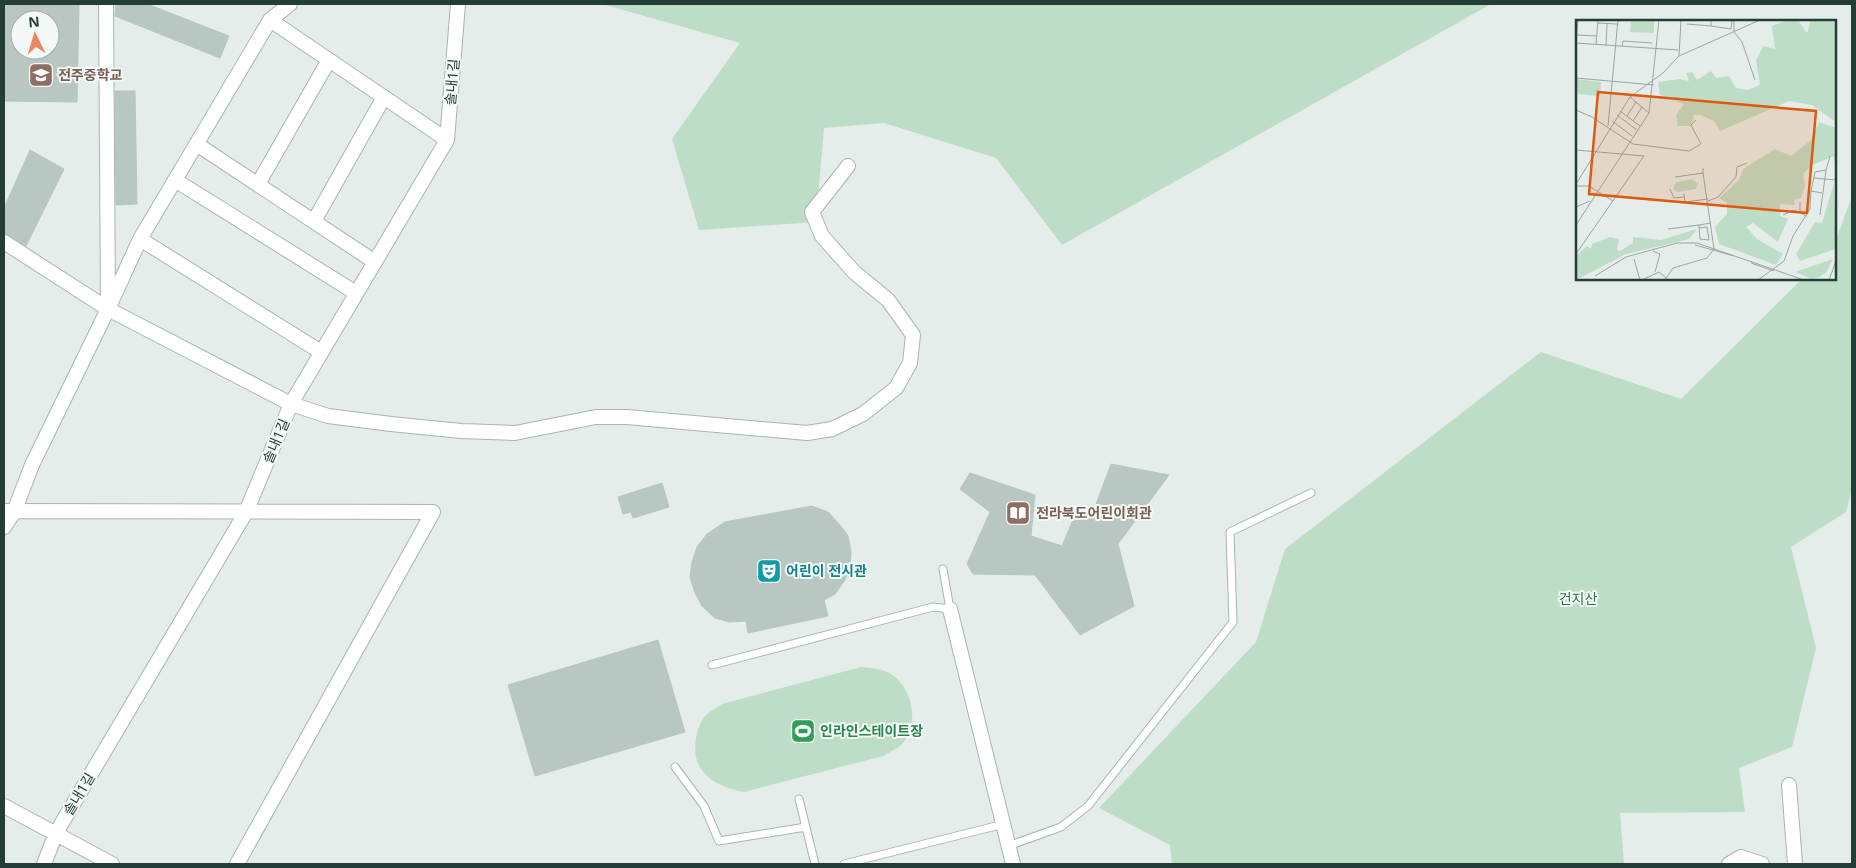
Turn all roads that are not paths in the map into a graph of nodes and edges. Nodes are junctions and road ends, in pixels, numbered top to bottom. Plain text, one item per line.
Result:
1 (106, 4) edge
2 (290, 4) edge
3 (458, 4) edge
4 (270, 20) junction
5 (329, 60) junction
6 (384, 97) junction
7 (447, 140) junction
8 (198, 145) junction
9 (848, 166) dead end
10 (175, 180) junction
11 (258, 184) junction
12 (314, 221) junction
13 (140, 239) junction
14 (4, 242) edge
15 (375, 262) junction
16 (356, 293) junction
17 (108, 309) junction
18 (321, 352) junction
19 (291, 404) junction
20 (1311, 494) dead end
21 (9, 512) edge
22 (246, 512) junction
23 (4, 527) edge
24 (943, 569) dead end
25 (950, 608) junction
26 (712, 665) dead end
27 (675, 768) dead end
28 (1789, 785) dead end
29 (799, 799) dead end
30 (4, 806) edge
31 (1004, 824) junction
32 (806, 827) junction
33 (56, 833) junction
34 (1008, 846) junction
35 (44, 864) edge
36 (112, 864) edge
37 (237, 864) edge
38 (815, 864) edge
39 (844, 864) edge
40 (1013, 864) edge
41 (1729, 864) edge
42 (1762, 864) edge
43 (1795, 864) edge

1 - 17 street
2 - 4 street
3 - 7 street, 솔내1길
4 - 5 street
4 - 8 street
5 - 6 street
5 - 11 street
6 - 7 street
6 - 12 street
7 - 15 street, 솔내1길
8 - 10 street
8 - 11 street
9 - 19 street
10 - 13 street
10 - 16 street
11 - 12 street
12 - 15 street
13 - 17 street
13 - 18 street
14 - 17 street
15 - 16 street, 솔내1길
16 - 18 street, 솔내1길
17 - 19 street
17 - 21 street
18 - 19 street, 솔내1길
19 - 22 street, 솔내1길
20 - 34 lane
21 - 22 street
21 - 23 street
22 - 33 street, 솔내1길
22 - 37 street
24 - 25 lane
25 - 26 lane
25 - 31 street
27 - 32 lane
28 - 43 street
29 - 32 lane
30 - 33 street
31 - 34 street
31 - 39 lane
32 - 38 lane
33 - 35 street, 솔내1길
33 - 36 street
34 - 40 street
41 - 42 street

